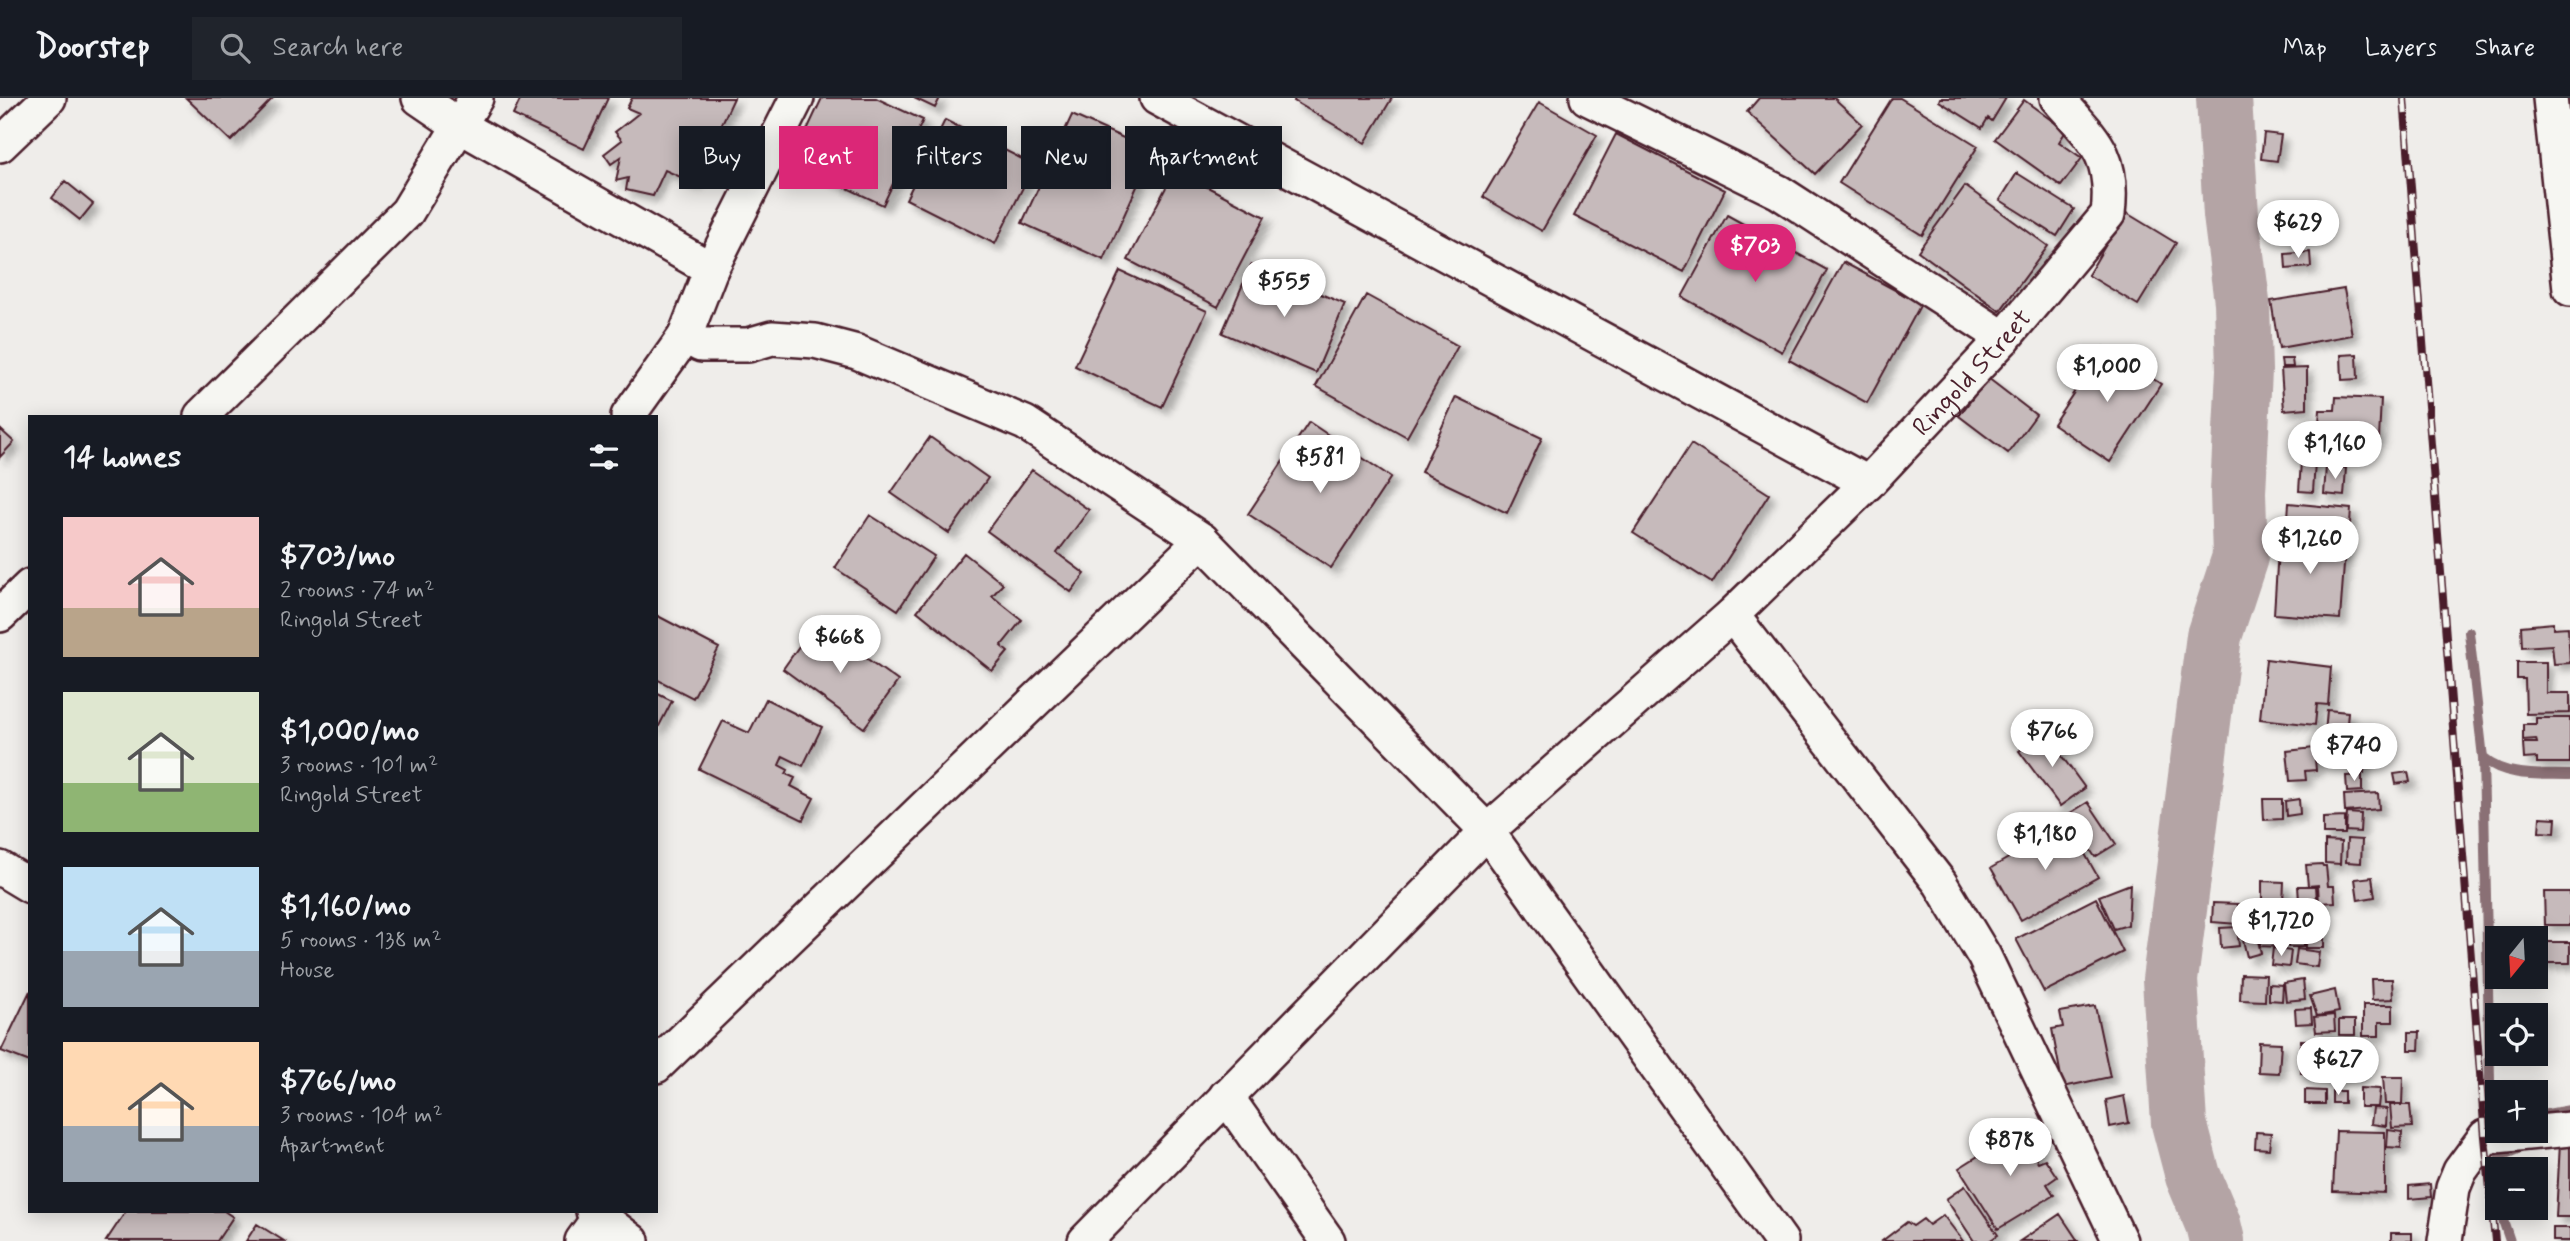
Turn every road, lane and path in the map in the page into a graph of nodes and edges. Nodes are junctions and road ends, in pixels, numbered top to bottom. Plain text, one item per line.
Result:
1 (49, 98) edge
2 (419, 98) edge
3 (797, 98) edge
4 (1157, 98) edge
5 (1587, 98) edge
6 (2057, 98) edge
7 (2550, 98) edge
8 (468, 112) edge
9 (0, 145) edge
10 (710, 269) junction
11 (2570, 289) edge
12 (685, 336) junction
13 (2004, 338) junction
14 (202, 415) edge
15 (629, 415) edge
16 (1868, 483) junction
17 (1202, 540) junction
18 (28, 588) edge
19 (0, 615) edge
20 (1732, 615) junction
21 (1487, 831) junction
22 (0, 868) edge
23 (28, 885) edge
24 (658, 1064) edge
25 (1226, 1096) junction
26 (2570, 1129) edge
27 (592, 1223) edge
28 (632, 1241) edge
29 (1085, 1241) edge
30 (1328, 1241) edge
31 (1781, 1241) edge
32 (2120, 1241) edge
33 (2445, 1241) edge

1 - 9 street
2 - 8 street
3 - 10 street
4 - 16 street
5 - 13 street
6 - 13 street, Ringold Street
7 - 11 street
8 - 10 street
8 - 14 street
10 - 12 street
12 - 15 street
12 - 17 street
13 - 16 street, Ringold Street
16 - 20 street, Ringold Street
17 - 21 street
17 - 24 street
18 - 19 street
20 - 21 street, Ringold Street
20 - 32 street
21 - 25 street, Ringold Street
21 - 31 street
22 - 23 street
25 - 29 street, Ringold Street
25 - 30 street
26 - 33 street
27 - 28 street

